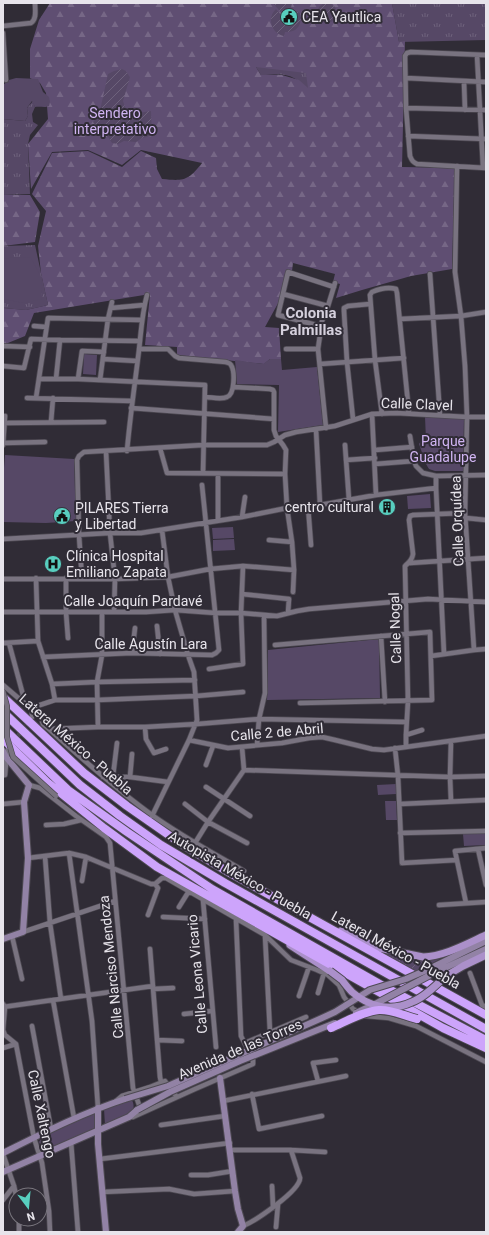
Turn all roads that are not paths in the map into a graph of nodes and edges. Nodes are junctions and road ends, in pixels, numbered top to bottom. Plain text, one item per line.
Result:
1 (34, 3) edge
2 (3, 26) edge
3 (3, 33) edge
4 (477, 55) junction
5 (486, 55) edge
6 (4, 67) edge
7 (406, 78) junction
8 (6, 80) dead end
9 (464, 82) junction
10 (479, 82) junction
11 (486, 82) edge
12 (406, 108) junction
13 (464, 110) junction
14 (480, 110) junction
15 (486, 110) edge
16 (408, 136) junction
17 (484, 139) edge
18 (457, 166) junction
19 (484, 168) edge
20 (430, 274) dead end
21 (284, 294) junction
22 (147, 295) dead end
23 (112, 302) dead end
24 (370, 304) junction
25 (144, 305) junction
26 (328, 306) junction
27 (111, 308) junction
28 (486, 312) edge
29 (433, 316) junction
30 (460, 316) junction
31 (486, 316) edge
32 (108, 319) junction
33 (400, 319) junction
34 (142, 320) junction
35 (34, 326) dead end
36 (320, 326) junction
37 (46, 327) junction
38 (44, 340) junction
39 (60, 340) junction
40 (105, 340) junction
41 (140, 341) junction
42 (3, 346) edge
43 (30, 347) junction
44 (139, 349) junction
45 (286, 349) dead end
46 (318, 349) junction
47 (104, 352) junction
48 (404, 358) junction
49 (103, 359) junction
50 (137, 360) junction
51 (375, 360) junction
52 (347, 362) junction
53 (320, 364) junction
54 (3, 366) edge
55 (56, 378) junction
56 (39, 379) junction
57 (78, 379) junction
58 (100, 380) junction
59 (134, 382) junction
60 (234, 387) junction
61 (205, 397) junction
62 (27, 398) dead end
63 (36, 398) junction
64 (53, 398) junction
65 (132, 401) junction
66 (131, 408) junction
67 (204, 414) junction
68 (372, 414) junction
69 (382, 414) junction
70 (409, 414) junction
71 (440, 415) junction
72 (5, 416) dead end
73 (467, 417) junction
74 (486, 417) edge
75 (274, 419) junction
76 (353, 420) junction
77 (51, 422) junction
78 (104, 422) dead end
79 (4, 423) edge
80 (326, 428) junction
81 (316, 429) junction
82 (410, 436) dead end
83 (279, 439) junction
84 (45, 442) dead end
85 (3, 444) edge
86 (203, 445) junction
87 (345, 445) dead end
88 (412, 446) junction
89 (160, 448) junction
90 (374, 450) junction
91 (106, 451) junction
92 (127, 451) junction
93 (375, 458) junction
94 (346, 460) junction
95 (414, 461) junction
96 (375, 464) junction
97 (202, 473) junction
98 (218, 474) junction
99 (285, 474) junction
100 (486, 475) edge
101 (436, 476) junction
102 (466, 476) junction
103 (202, 485) dead end
104 (436, 488) junction
105 (376, 495) junction
106 (245, 497) dead end
107 (349, 500) junction
108 (320, 505) junction
109 (308, 506) junction
110 (287, 508) junction
111 (437, 514) junction
112 (466, 516) junction
113 (242, 517) junction
114 (218, 520) junction
115 (486, 520) edge
116 (206, 522) junction
117 (162, 530) junction
118 (110, 534) junction
119 (79, 535) junction
120 (3, 539) edge
121 (269, 540) dead end
122 (292, 542) junction
123 (311, 545) dead end
124 (486, 558) edge
125 (469, 559) junction
126 (440, 560) junction
127 (410, 563) junction
128 (243, 566) junction
129 (210, 569) junction
130 (294, 570) junction
131 (168, 577) junction
132 (36, 578) junction
133 (66, 578) junction
134 (82, 578) junction
135 (3, 579) edge
136 (115, 579) junction
137 (293, 592) dead end
138 (242, 594) junction
139 (442, 600) junction
140 (406, 601) junction
141 (471, 601) junction
142 (486, 602) edge
143 (175, 610) junction
144 (3, 612) edge
145 (37, 612) junction
146 (66, 612) junction
147 (102, 612) junction
148 (114, 612) junction
149 (216, 613) junction
150 (241, 613) junction
151 (288, 613) junction
152 (264, 615) junction
153 (157, 626) dead end
154 (135, 628) dead end
155 (406, 633) junction
156 (381, 636) junction
157 (68, 638) dead end
158 (38, 641) junction
159 (3, 643) edge
160 (9, 643) junction
161 (275, 645) dead end
162 (474, 650) junction
163 (486, 650) edge
164 (132, 653) junction
165 (160, 654) junction
166 (444, 654) junction
167 (102, 655) junction
168 (188, 655) junction
169 (430, 656) junction
170 (43, 657) junction
171 (209, 669) dead end
172 (195, 680) junction
173 (97, 682) junction
174 (52, 684) junction
175 (3, 685) edge
176 (3, 691) edge
177 (243, 692) dead end
178 (196, 696) junction
179 (3, 697) edge
180 (55, 700) junction
181 (98, 700) junction
182 (21, 701) junction
183 (408, 701) junction
184 (385, 702) junction
185 (300, 703) dead end
186 (35, 709) junction
187 (3, 712) edge
188 (32, 717) tunnel mouth
189 (259, 719) junction
190 (406, 722) junction
191 (196, 724) junction
192 (98, 727) junction
193 (145, 727) junction
194 (3, 728) edge
195 (49, 729) junction
196 (422, 730) dead end
197 (406, 735) junction
198 (486, 736) edge
199 (3, 739) edge
200 (189, 740) junction
201 (451, 741) junction
202 (117, 743) dead end
203 (257, 745) junction
204 (212, 746) junction
205 (242, 747) junction
206 (406, 747) junction
207 (395, 748) junction
208 (166, 749) dead end
209 (6, 752) edge
210 (132, 754) dead end
211 (206, 765) dead end
212 (244, 770) junction
213 (3, 775) edge
214 (113, 776) junction
215 (398, 776) junction
216 (486, 776) edge
217 (103, 777) junction
218 (130, 777) junction
219 (450, 777) junction
220 (168, 782) junction
221 (29, 785) junction
222 (206, 787) dead end
223 (224, 799) junction
224 (486, 800) edge
225 (24, 802) junction
226 (451, 802) junction
227 (3, 804) edge
228 (184, 804) dead end
229 (400, 804) junction
230 (68, 810) junction
231 (152, 816) junction
232 (250, 816) dead end
233 (81, 820) junction
234 (208, 822) junction
235 (46, 825) dead end
236 (486, 831) edge
237 (400, 833) junction
238 (111, 837) junction
239 (195, 843) junction
240 (247, 843) dead end
241 (486, 848) edge
242 (478, 849) junction
243 (69, 853) junction
244 (45, 856) junction
245 (28, 858) junction
246 (86, 858) junction
247 (457, 860) junction
248 (112, 868) junction
249 (244, 871) dead end
250 (82, 881) dead end
251 (154, 884) junction
252 (486, 885) edge
253 (189, 891) junction
254 (203, 900) junction
255 (115, 901) junction
256 (486, 902) edge
257 (466, 903) junction
258 (439, 905) dead end
259 (179, 908) dead end
260 (78, 914) junction
261 (148, 915) dead end
262 (163, 917) dead end
263 (205, 919) junction
264 (236, 919) junction
265 (50, 923) junction
266 (332, 929) junction
267 (23, 932) junction
268 (265, 935) junction
269 (486, 935) edge
270 (12, 936) junction
271 (281, 938) junction
272 (3, 939) edge
273 (486, 941) edge
274 (150, 949) dead end
275 (486, 949) edge
276 (486, 955) edge
277 (309, 967) junction
278 (327, 972) junction
279 (470, 973) dead end
280 (22, 979) dead end
281 (153, 987) junction
282 (173, 988) dead end
283 (124, 990) junction
284 (318, 993) dead end
285 (89, 995) junction
286 (299, 996) dead end
287 (60, 999) junction
288 (53, 1000) junction
289 (4, 1006) edge
290 (486, 1007) edge
291 (212, 1011) junction
292 (184, 1014) dead end
293 (486, 1016) edge
294 (306, 1017) dead end
295 (32, 1026) dead end
296 (486, 1029) edge
297 (270, 1032) junction
298 (306, 1034) junction
299 (157, 1040) junction
300 (486, 1040) edge
301 (182, 1041) dead end
302 (245, 1043) junction
303 (16, 1044) junction
304 (216, 1047) dead end
305 (3, 1048) edge
306 (486, 1048) edge
307 (486, 1053) edge
308 (336, 1060) dead end
309 (486, 1062) edge
310 (346, 1076) dead end
311 (220, 1078) junction
312 (318, 1081) junction
313 (161, 1082) junction
314 (135, 1092) junction
315 (252, 1094) junction
316 (177, 1097) junction
317 (223, 1101) junction
318 (114, 1102) junction
319 (98, 1108) junction
320 (139, 1112) junction
321 (225, 1116) junction
322 (322, 1116) dead end
323 (74, 1118) junction
324 (161, 1125) dead end
325 (51, 1129) junction
326 (98, 1130) junction
327 (34, 1138) junction
328 (71, 1142) junction
329 (230, 1143) junction
330 (231, 1150) junction
331 (291, 1150) junction
332 (324, 1152) dead end
333 (3, 1153) edge
334 (39, 1156) junction
335 (100, 1160) junction
336 (6, 1171) edge
337 (233, 1171) junction
338 (191, 1175) dead end
339 (14, 1186) joint
340 (272, 1186) dead end
341 (235, 1191) junction
342 (102, 1192) junction
343 (3, 1200) edge
344 (275, 1205) junction
345 (243, 1226) junction
346 (276, 1228) dead end
347 (50, 1232) edge
348 (78, 1232) edge
349 (106, 1232) edge
350 (238, 1232) edge

1 - 2 street
3 - 6 street
4 - 5 street
4 - 7 street
4 - 10 street
6 - 8 street
7 - 9 street
7 - 12 street
9 - 10 street
9 - 13 street
10 - 11 street
10 - 14 street
12 - 13 street
12 - 16 street
13 - 14 street
14 - 15 street
14 - 17 street
16 - 17 street
16 - 18 street
17 - 19 street
18 - 19 street
18 - 30 street, Calle Orquídea
20 - 29 street
21 - 26 street
21 - 26 street
21 - 36 street
22 - 25 street
23 - 27 street
24 - 33 street
24 - 51 street
24 - 52 street
25 - 27 street
25 - 34 street
26 - 36 street
27 - 32 street
28 - 30 street
28 - 31 street
29 - 30 street
29 - 33 street
29 - 71 street
30 - 73 street, Calle Orquídea
32 - 34 street
32 - 37 street
32 - 40 street
33 - 48 street
34 - 41 street
35 - 37 street
36 - 46 street
37 - 38 street
38 - 39 street
38 - 43 street
38 - 56 street
39 - 40 street
39 - 55 street
40 - 41 street
40 - 47 street
41 - 44 street
42 - 43 street
43 - 54 street
44 - 50 street
44 - 60 street
45 - 46 street
46 - 53 street
47 - 49 street
47 - 57 street
48 - 51 street
48 - 70 street
49 - 50 street
49 - 58 street
50 - 59 street
51 - 52 street
51 - 69 street
52 - 53 street
52 - 76 street
53 - 80 street
55 - 56 street
55 - 57 street
56 - 63 street
57 - 58 street
58 - 59 street
59 - 61 street
59 - 65 street
60 - 61 street
60 - 75 street
61 - 67 street
62 - 63 street
63 - 64 street
64 - 65 street
64 - 77 street
65 - 66 street
66 - 67 street
66 - 92 street
67 - 75 street
67 - 86 street
68 - 69 street, Calle Clavel
68 - 76 street, Calle Clavel
68 - 90 street
69 - 70 street, Calle Clavel
70 - 71 street, Calle Clavel
71 - 73 street, Calle Clavel
72 - 79 street
73 - 74 street, Calle Clavel
73 - 102 street, Calle Orquídea
75 - 83 street
76 - 80 street, Calle Clavel
77 - 78 street
77 - 79 street
79 - 85 street
80 - 81 street, Calle Clavel
81 - 83 street, Calle Clavel
81 - 108 street
82 - 88 street
83 - 86 street, Calle Clavel
83 - 99 street
84 - 85 street
86 - 89 street, Calle Clavel
86 - 97 street
87 - 94 street
88 - 90 street
88 - 95 street
89 - 92 street, Calle Clavel
89 - 97 street
90 - 93 street
91 - 92 street, Calle Clavel
91 - 118 street
91 - 119 street, Calle Clavel
93 - 94 street
93 - 96 street
94 - 107 street
95 - 96 street
95 - 101 street
96 - 105 street
97 - 98 street
98 - 99 street
98 - 114 street
99 - 110 street
100 - 102 street
101 - 102 street
101 - 104 street
102 - 112 street, Calle Orquídea
103 - 116 street
104 - 105 street
104 - 111 street
105 - 107 street
106 - 113 street
107 - 108 street
108 - 109 street
109 - 110 street
109 - 123 street
110 - 113 street
110 - 122 street
111 - 112 street
111 - 126 street
111 - 127 street, Calle Nogal
112 - 115 street
112 - 125 street, Calle Orquídea
113 - 114 street
114 - 116 street
116 - 117 street
116 - 129 street
117 - 118 street
117 - 131 street
118 - 119 street
118 - 136 street
119 - 120 street
119 - 134 street, Calle Clavel
121 - 122 street
122 - 130 street
124 - 125 street
125 - 126 street
125 - 141 street, Calle Orquídea
126 - 127 street
126 - 139 street
127 - 140 street, Calle Nogal
128 - 129 street
128 - 130 street
128 - 138 street
129 - 131 street
129 - 149 street
130 - 137 street
131 - 136 street
131 - 143 street
132 - 133 street
132 - 135 street
132 - 145 street
133 - 134 street
133 - 146 street
134 - 136 street
136 - 148 street
138 - 150 street
138 - 151 street
139 - 140 street, Calle Joaquín Pardavé
139 - 141 street, Calle Joaquín Pardavé
139 - 166 street
140 - 151 street, Calle Joaquín Pardavé
140 - 155 street, Calle Nogal
141 - 142 street, Calle Joaquín Pardavé
141 - 162 street, Calle Orquídea
143 - 148 street, Calle Joaquín Pardavé
143 - 149 street, Calle Joaquín Pardavé
143 - 168 street
144 - 145 street, Calle Joaquín Pardavé
145 - 146 street, Calle Joaquín Pardavé
145 - 158 street
146 - 147 street, Calle Joaquín Pardavé
146 - 157 street
147 - 148 street, Calle Joaquín Pardavé
147 - 167 street
149 - 150 street, Calle Joaquín Pardavé
149 - 168 street, Calle Agustín Lara
150 - 152 street, Calle Joaquín Pardavé
150 - 171 street
151 - 152 street, Calle Joaquín Pardavé
152 - 189 street
153 - 165 street
154 - 164 street
155 - 156 street
155 - 169 street
155 - 183 street, Calle Nogal
156 - 161 street
156 - 184 street
158 - 160 street
158 - 170 street
159 - 160 street
160 - 182 street
162 - 163 street
162 - 166 street
164 - 165 street, Calle Agustín Lara
164 - 167 street, Calle Agustín Lara
165 - 168 street, Calle Agustín Lara
166 - 169 street
167 - 170 street, Calle Agustín Lara
167 - 173 street
168 - 172 street
169 - 183 street
170 - 174 street
172 - 173 street
172 - 178 street
173 - 174 street
173 - 181 street
174 - 180 street
175 - 182 street
176 - 230 street, bridge
177 - 178 street
178 - 181 street
178 - 191 street
179 - 266 highway, Lateral México - Puebla
180 - 181 street
180 - 186 street
181 - 192 street
182 - 186 street
183 - 184 street
183 - 190 street, Calle Nogal
184 - 185 street
186 - 188 street
186 - 195 street
187 - 296 highway, Autopista México - Puebla
189 - 190 street
189 - 191 street
189 - 203 street
190 - 197 street, Calle Nogal
191 - 193 street
191 - 200 street
192 - 193 street
192 - 195 street
193 - 208 street
194 - 300 highway, Autopista México - Puebla
195 - 217 street
196 - 197 street
197 - 206 street, Calle Nogal
198 - 201 street, Calle 2 de Abril
199 - 238 highway
200 - 204 street, Calle 2 de Abril
200 - 220 street
201 - 206 street, Calle 2 de Abril
201 - 219 street
202 - 214 street
203 - 205 street, Calle 2 de Abril
203 - 207 street, Calle 2 de Abril
204 - 205 street, Calle 2 de Abril
204 - 211 street
205 - 212 street
206 - 207 street, Calle 2 de Abril
207 - 215 street
209 - 213 street
209 - 221 main road
210 - 218 street
212 - 215 street
212 - 223 street
214 - 217 street
214 - 218 street
215 - 219 street
215 - 229 street
216 - 219 street
217 - 231 street
218 - 220 street
219 - 226 street
220 - 231 street
221 - 225 main road
221 - 230 street
222 - 223 street
223 - 232 street
223 - 234 street
224 - 226 street
225 - 227 street
225 - 245 main road
226 - 229 street
228 - 234 street
229 - 237 street
230 - 233 street
231 - 239 street
233 - 235 street
233 - 238 street
234 - 239 street
234 - 240 street
236 - 237 street
237 - 247 street
238 - 248 street, Calle Narciso Mendoza
238 - 271 highway
239 - 249 street
241 - 242 street
242 - 247 street
242 - 252 street
243 - 244 street
243 - 246 street
243 - 260 street
244 - 245 street
244 - 265 street
245 - 267 main road
246 - 248 street
246 - 250 street
247 - 257 street
248 - 251 street
248 - 255 street, Calle Narciso Mendoza
251 - 253 street
251 - 261 street
253 - 254 street
253 - 259 street
254 - 263 street, Calle Leona Vicario
254 - 264 street
255 - 260 street
255 - 283 street, Calle Narciso Mendoza
256 - 257 street
257 - 258 street
260 - 265 street
260 - 285 street
262 - 263 street
263 - 291 street, Calle Leona Vicario
264 - 268 street
264 - 302 street
265 - 267 street
265 - 287 street
266 - 269 main road
266 - 293 highway, Lateral México - Puebla
267 - 270 main road
268 - 277 street
268 - 297 street
270 - 272 main road
270 - 280 street
271 - 278 main road
271 - 306 highway
273 - 318 main road, Avenida de las Torres, bridge
274 - 281 street
275 - 298 main road, Avenida de las Torres, bridge
276 - 278 main road, bridge
277 - 278 street
277 - 286 street
278 - 284 street
278 - 309 street
279 - 290 street
281 - 282 street
281 - 283 street
281 - 299 street
283 - 285 street
283 - 314 street, Calle Narciso Mendoza
285 - 287 street
285 - 319 street
287 - 288 street
288 - 289 street
288 - 323 street
289 - 303 street, Calle Xaltengo
291 - 292 street
291 - 304 street, Calle Leona Vicario
294 - 297 street
295 - 325 street
297 - 302 street
298 - 307 highway, bridge
298 - 320 main road, Avenida de las Torres, bridge
299 - 301 street
299 - 313 street
302 - 311 street
303 - 305 street
303 - 327 street, Calle Xaltengo
308 - 312 street
310 - 312 street
311 - 316 street
311 - 317 main road
312 - 315 street
313 - 314 street
313 - 316 street
314 - 318 street
314 - 320 street, Calle Narciso Mendoza
315 - 317 street
315 - 322 street
316 - 320 street
317 - 321 main road
318 - 319 main road, Avenida de las Torres
319 - 323 main road, Avenida de las Torres
319 - 326 main road
320 - 326 main road, Avenida de las Torres
321 - 324 street
321 - 329 main road
323 - 325 main road, Avenida de las Torres
325 - 327 main road, Avenida de las Torres
326 - 328 main road, Avenida de las Torres
326 - 335 main road
327 - 333 main road, Avenida de las Torres
327 - 334 street, Calle Xaltengo
328 - 334 main road, Avenida de las Torres
328 - 348 street
329 - 330 main road
329 - 335 street
330 - 331 street
330 - 337 main road
331 - 332 street
331 - 344 street
333 - 336 street
334 - 336 main road, Avenida de las Torres
334 - 347 street, Calle Xaltengo
335 - 342 main road
336 - 339 street
337 - 338 street
337 - 341 main road
339 - 343 street
340 - 344 street
341 - 342 street
341 - 345 main road
342 - 349 main road
344 - 345 street
344 - 346 street
345 - 350 main road

